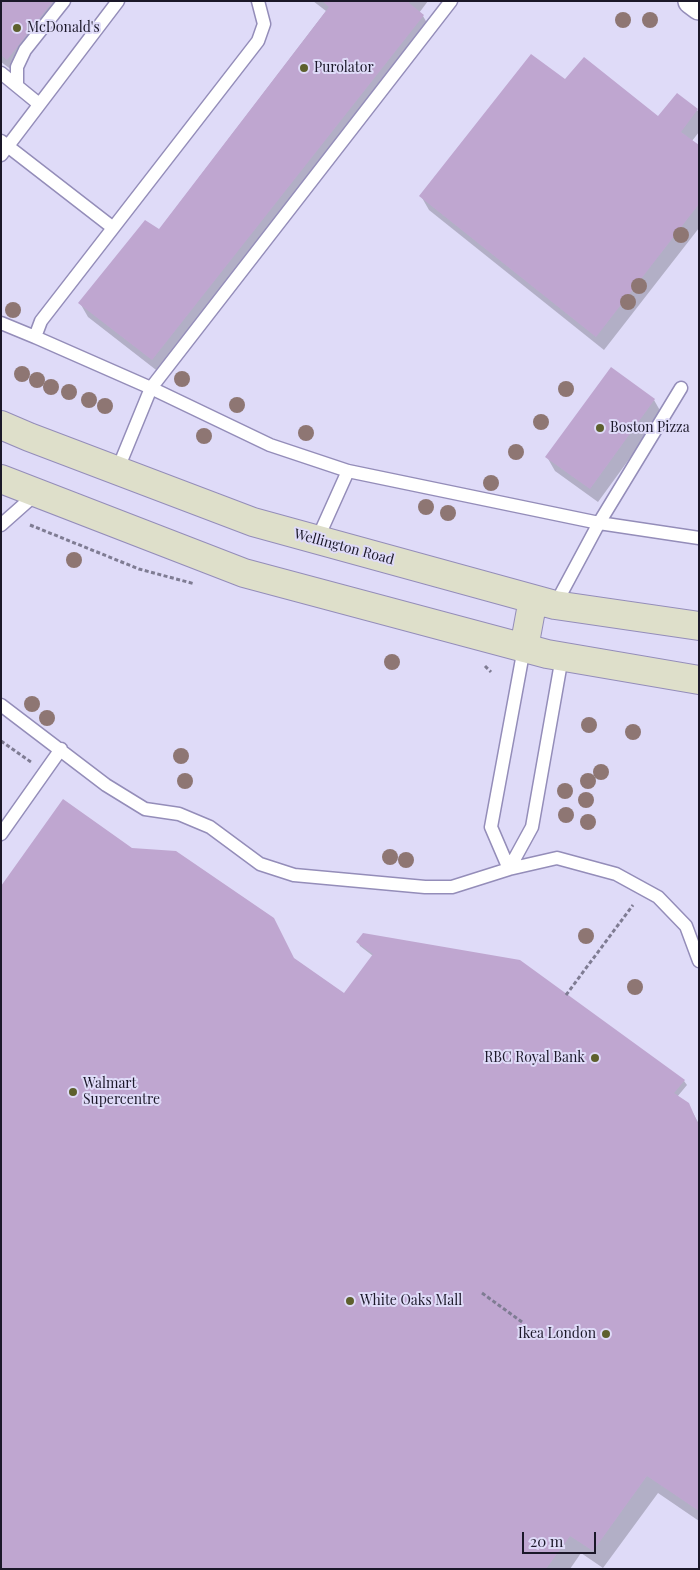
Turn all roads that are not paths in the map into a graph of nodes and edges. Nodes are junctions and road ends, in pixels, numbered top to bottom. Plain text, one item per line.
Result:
1 (64, 1) edge
2 (118, 1) edge
3 (258, 1) edge
4 (451, 1) edge
5 (691, 1) edge
6 (699, 7) edge
7 (1, 73) edge
8 (17, 86) junction
9 (39, 104) junction
10 (4, 147) edge
11 (112, 227) junction
12 (1, 323) edge
13 (35, 337) junction
14 (151, 388) junction
15 (681, 388) dead end
16 (1, 424) edge
17 (118, 471) junction
18 (348, 472) junction
19 (1, 479) edge
20 (38, 493) junction
21 (599, 523) junction
22 (1, 525) edge
23 (699, 538) edge
24 (317, 540) junction
25 (544, 602) junction
26 (699, 626) edge
27 (524, 648) junction
28 (562, 657) junction
29 (699, 680) edge
30 (1, 704) edge
31 (60, 749) junction
32 (1, 834) edge
33 (509, 869) junction
34 (699, 962) edge

1 - 8 lane
2 - 9 lane
3 - 11 lane
4 - 14 lane
5 - 6 street
7 - 8 lane
8 - 9 lane
9 - 10 lane
10 - 11 lane
11 - 13 lane
12 - 13 lane
13 - 14 lane
14 - 17 lane
14 - 18 lane
15 - 21 lane
16 - 17 main road, Wellington Road
17 - 24 main road, Wellington Road
18 - 21 lane
18 - 24 lane
19 - 20 main road
20 - 22 lane
20 - 27 main road
21 - 23 lane
21 - 25 lane
24 - 25 main road, Wellington Road
25 - 26 main road, Wellington Road
25 - 27 main road
27 - 28 main road
27 - 33 lane
28 - 29 main road
28 - 33 lane
30 - 31 lane
31 - 32 lane
31 - 33 lane
33 - 34 lane

